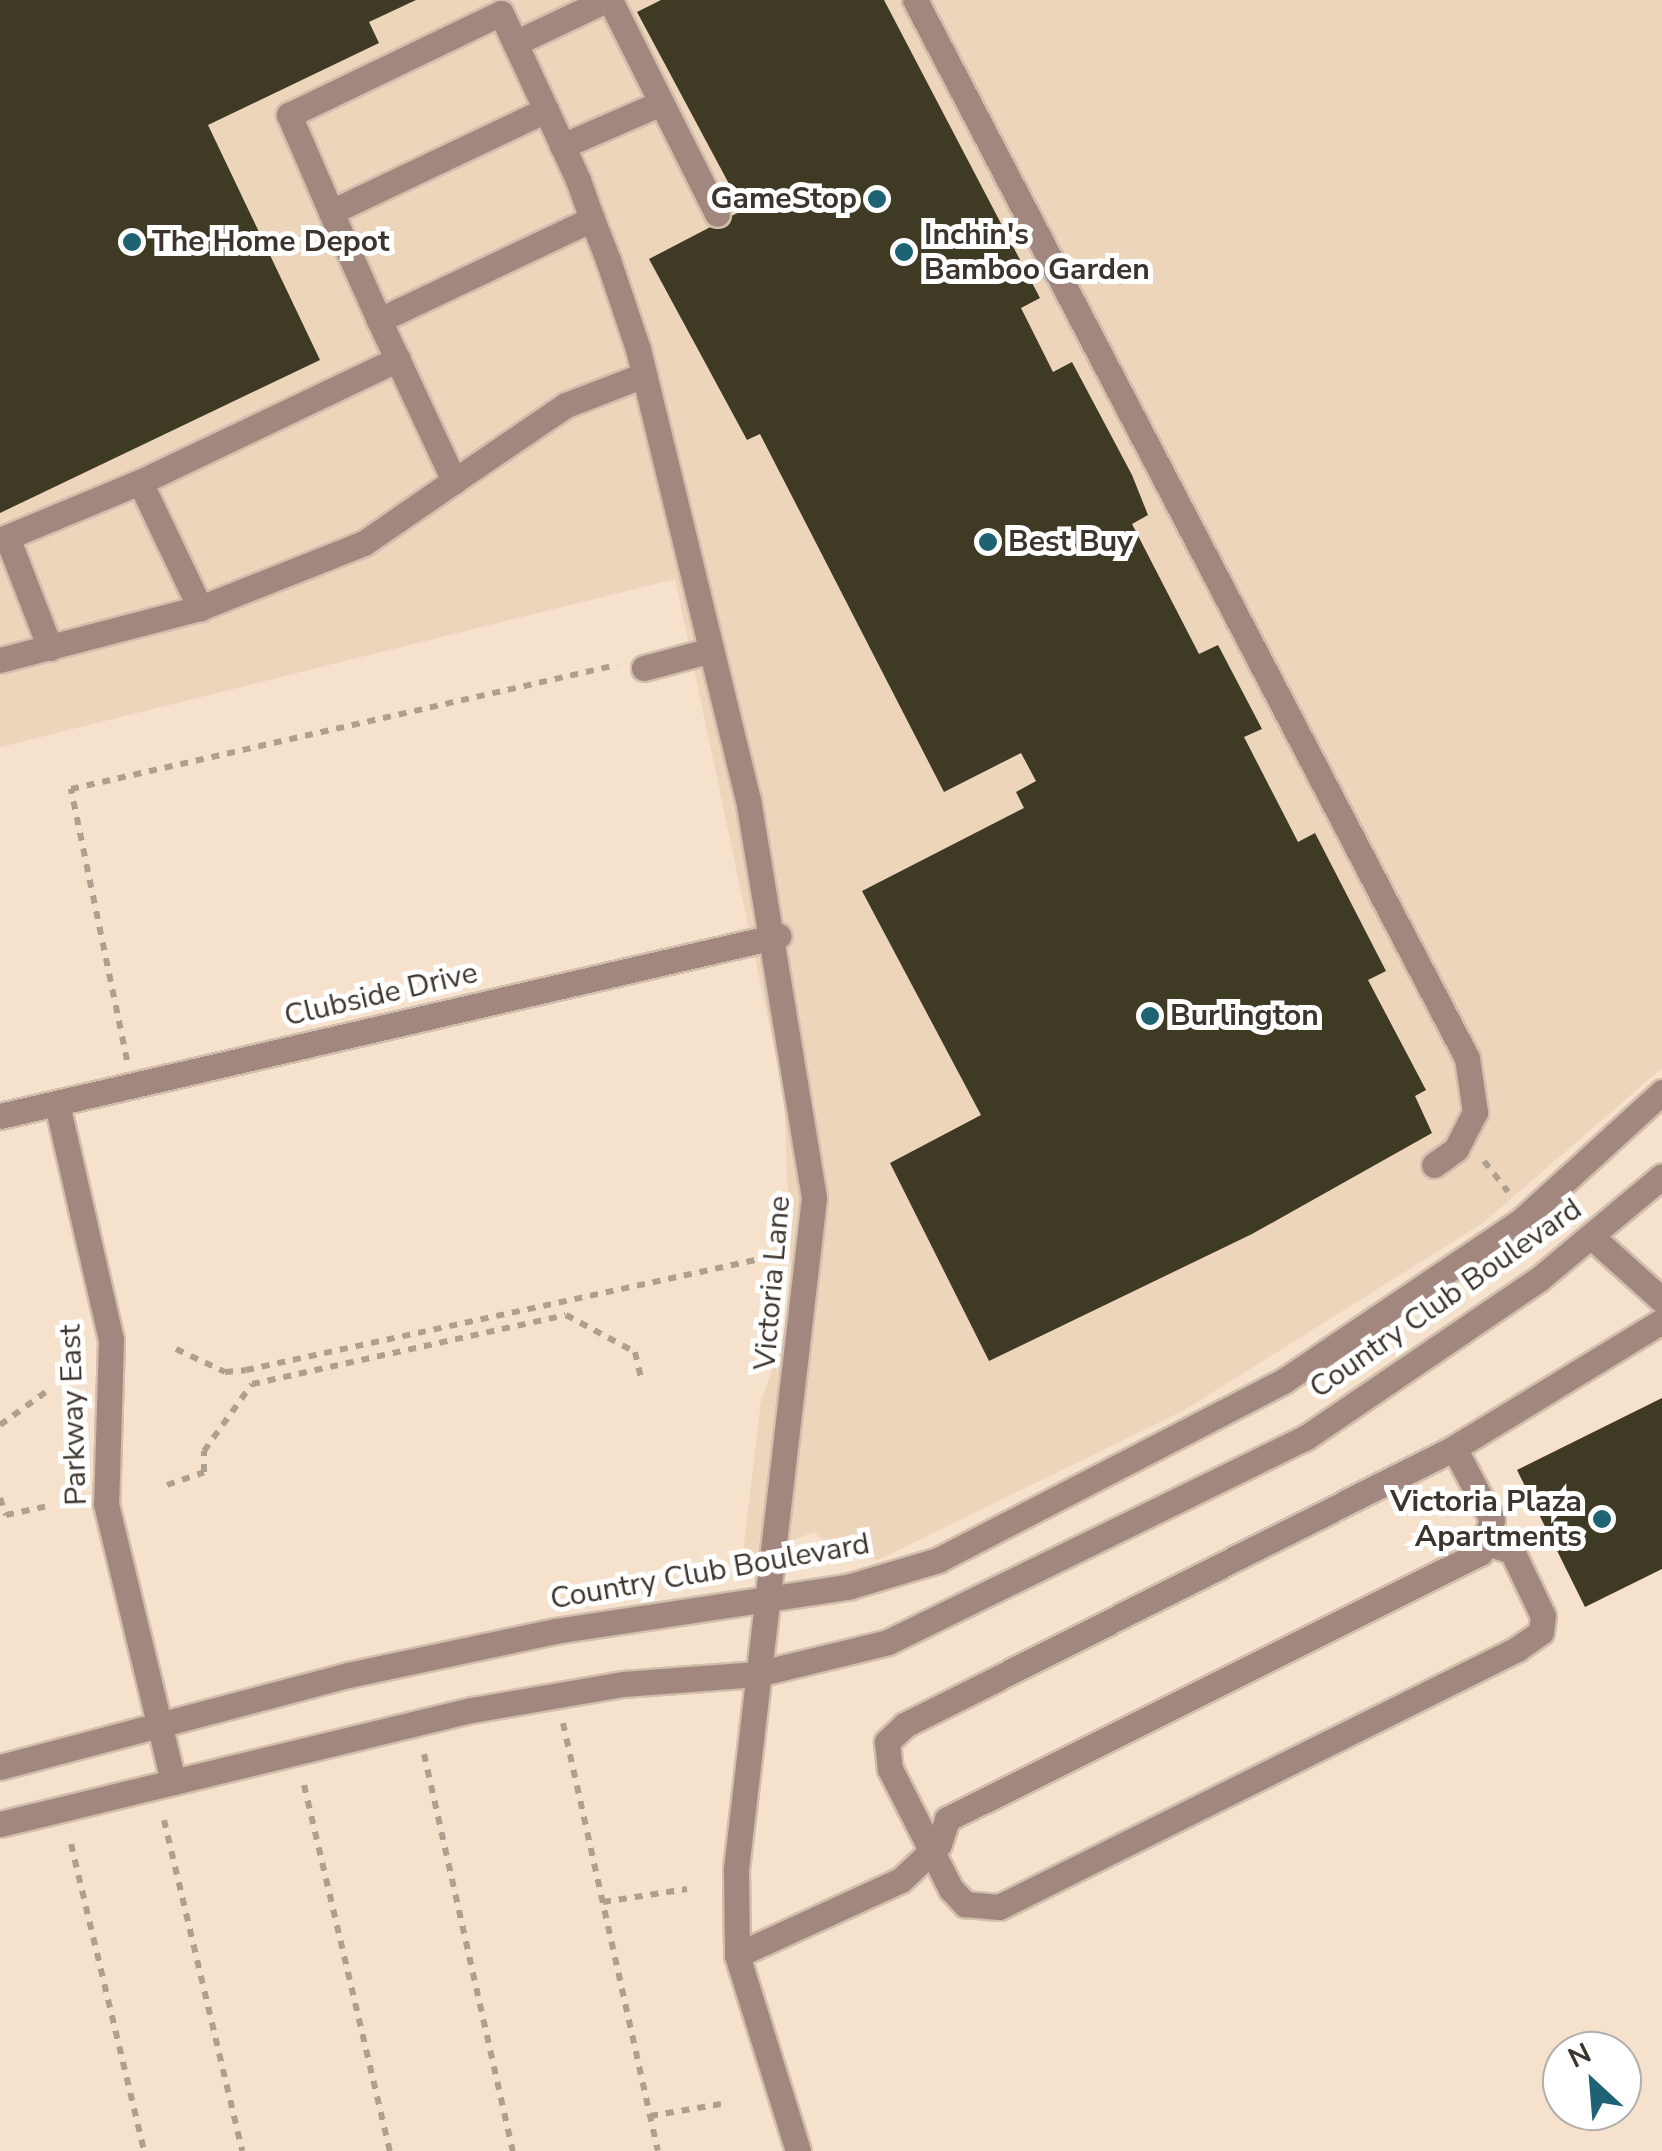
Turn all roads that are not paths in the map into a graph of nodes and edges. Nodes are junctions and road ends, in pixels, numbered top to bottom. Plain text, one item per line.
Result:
1 (608, 0) edge
2 (915, 0) edge
3 (515, 43) junction
4 (661, 103) junction
5 (546, 110) junction
6 (562, 146) junction
7 (331, 212) junction
8 (717, 214) dead end
9 (592, 218) junction
10 (379, 320) junction
11 (398, 358) junction
12 (644, 376) junction
13 (454, 481) junction
14 (140, 482) junction
15 (4, 538) edge
16 (200, 608) junction
17 (50, 648) junction
18 (711, 650) junction
19 (0, 660) edge
20 (644, 668) road end
21 (778, 936) junction
22 (1662, 1092) edge
23 (58, 1104) junction
24 (0, 1116) edge
25 (1434, 1165) dead end
26 (1662, 1176) edge
27 (1592, 1237) junction
28 (1662, 1300) edge
29 (1662, 1320) edge
30 (1454, 1448) junction
31 (1484, 1542) junction
32 (773, 1599) junction
33 (757, 1674) junction
34 (158, 1729) junction
35 (0, 1767) edge
36 (173, 1782) junction
37 (0, 1824) edge
38 (932, 1851) junction
39 (738, 1955) junction
40 (798, 2151) edge

1 - 3 street
1 - 4 street
2 - 25 street
3 - 5 street, Victoria Lane
3 - 7 street
4 - 6 street
4 - 8 street
5 - 6 street, Victoria Lane
5 - 7 street
6 - 9 street, Victoria Lane
7 - 10 street
9 - 10 street
9 - 12 street, Victoria Lane
10 - 11 street
11 - 13 street
11 - 14 street
12 - 13 street
12 - 18 street, Victoria Lane
13 - 16 street
14 - 15 street
14 - 16 street
15 - 17 street
16 - 17 street
17 - 19 street
18 - 20 street
18 - 21 street, Victoria Lane
21 - 23 street, Clubside Drive
21 - 32 street, Victoria Lane
22 - 32 street, Country Club Boulevard
23 - 24 street, Clubside Drive
23 - 34 street, Parkway East
26 - 27 street, Country Club Boulevard
27 - 28 street
27 - 33 street, Country Club Boulevard
29 - 30 street
30 - 31 street
30 - 38 street
31 - 38 street
31 - 38 street
32 - 33 street, Victoria Lane
32 - 34 street, Country Club Boulevard
33 - 36 street, Country Club Boulevard
33 - 39 street, Victoria Lane
34 - 35 street, Country Club Boulevard
34 - 36 street, Parkway East
36 - 37 street, Country Club Boulevard
38 - 39 street
39 - 40 street, Victoria Lane

